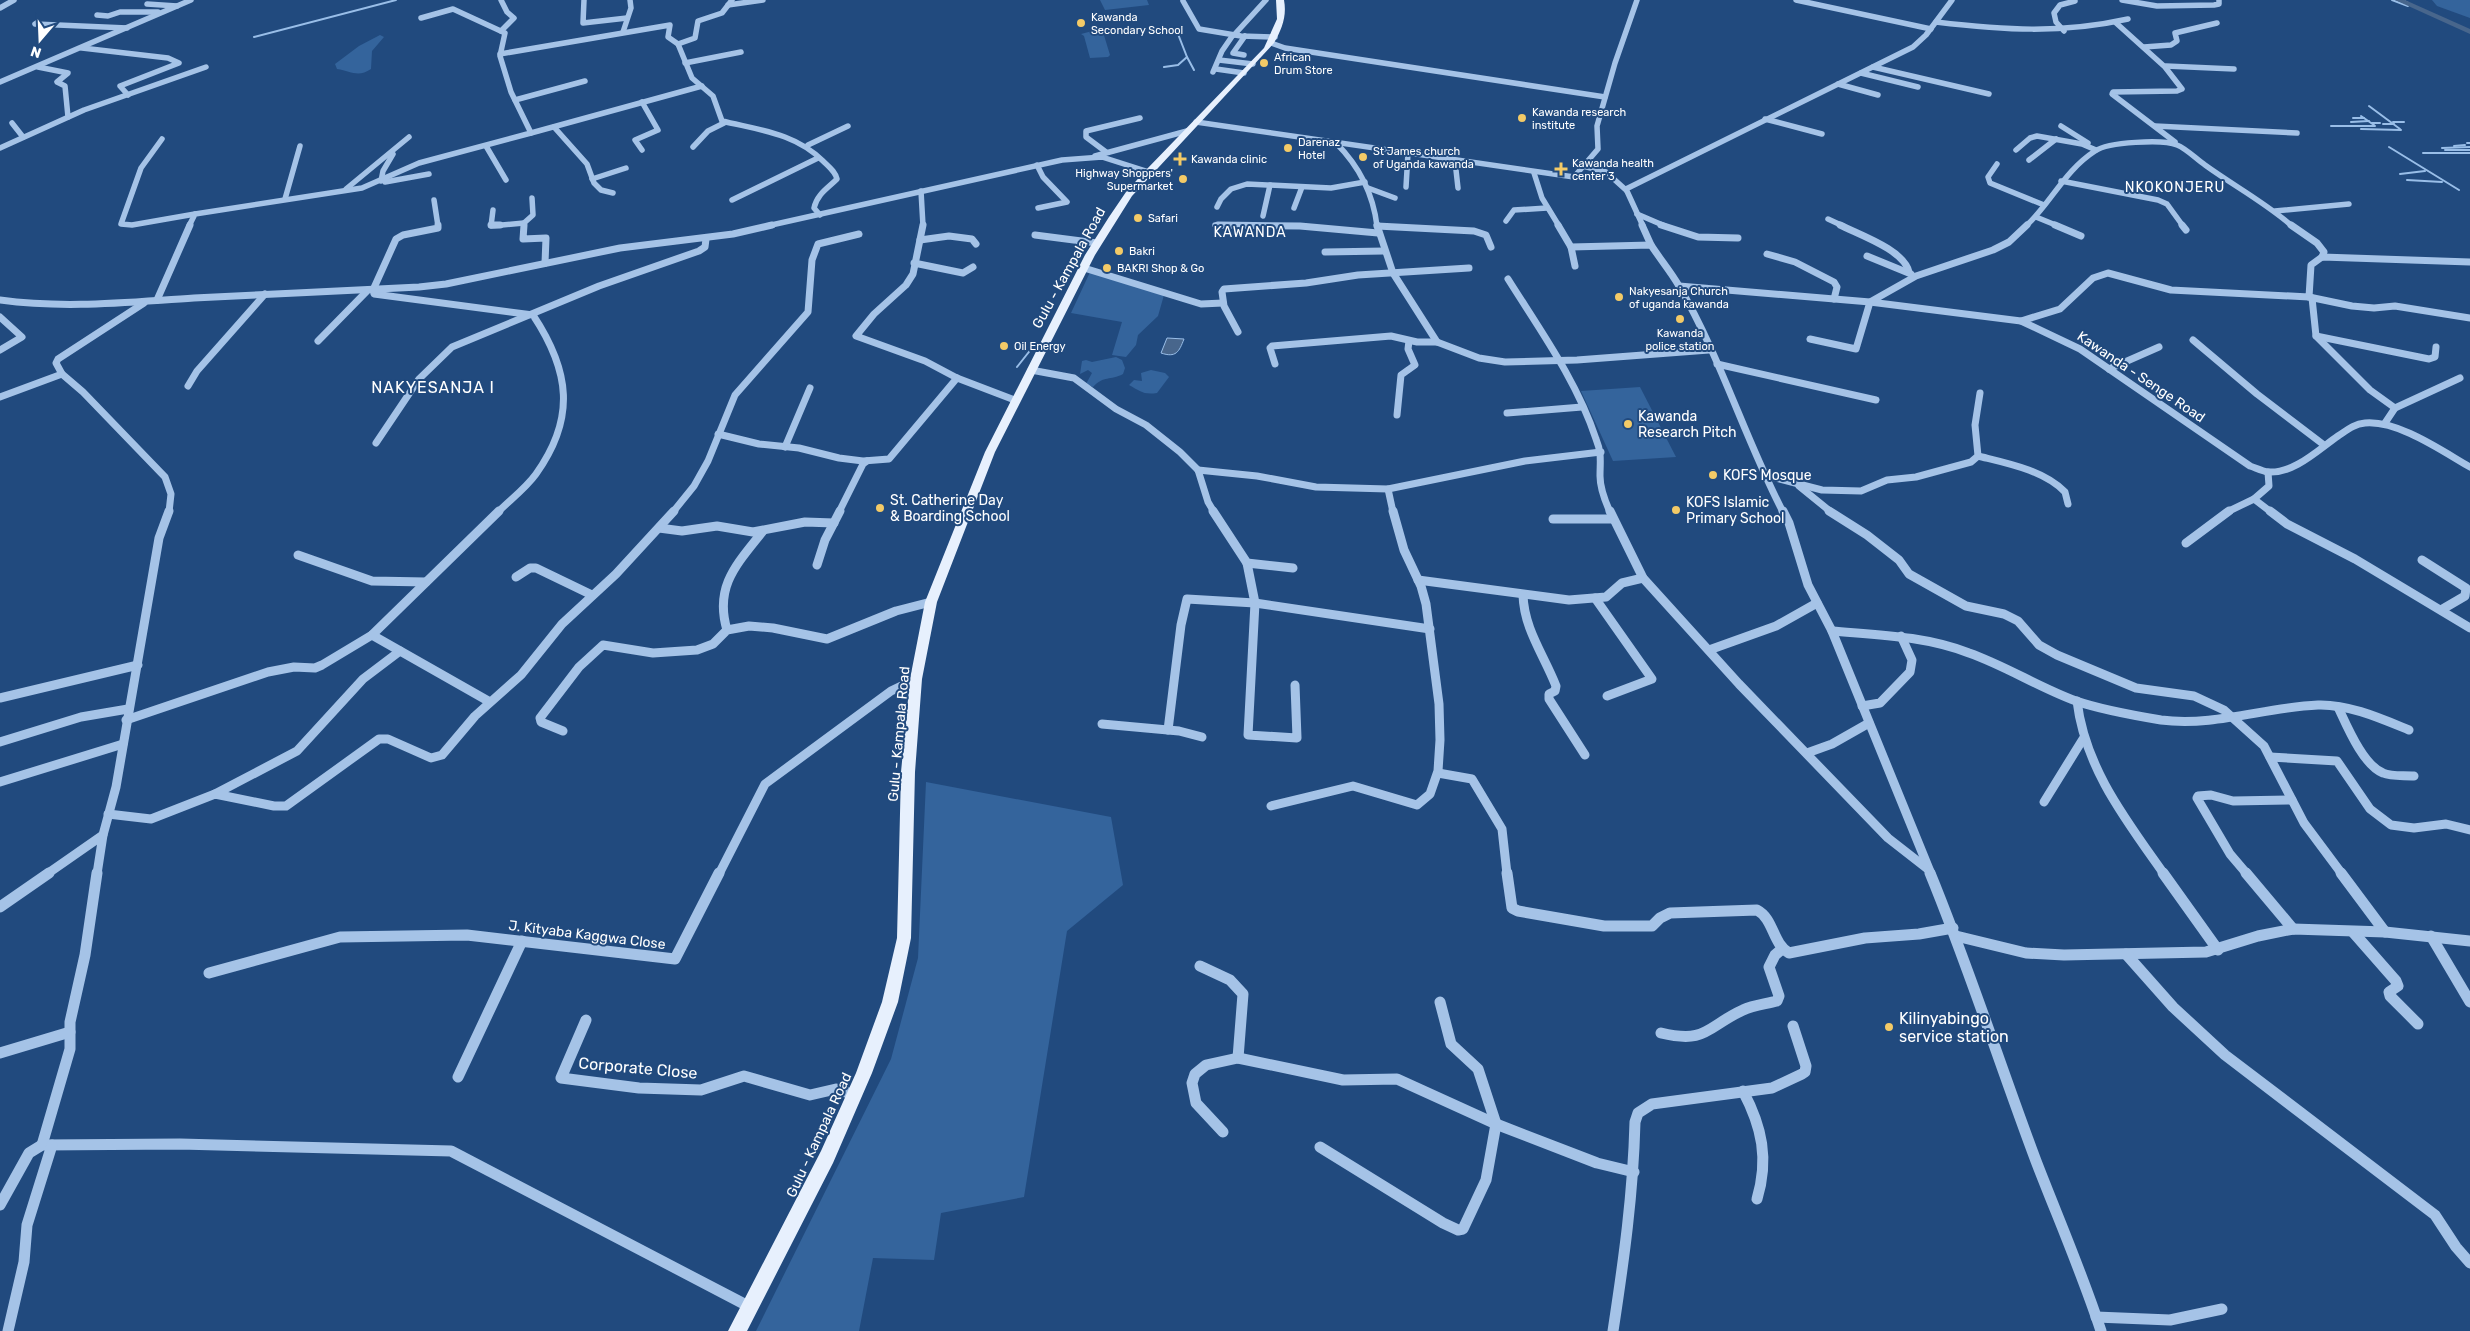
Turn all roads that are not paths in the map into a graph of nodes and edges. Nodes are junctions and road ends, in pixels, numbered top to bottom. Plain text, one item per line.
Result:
1 (14, 0) edge
2 (190, 0) edge
3 (501, 0) edge
4 (584, 0) edge
5 (630, 0) edge
6 (732, 0) edge
7 (764, 0) edge
8 (1266, 0) edge
9 (1280, 0) edge
10 (1637, 0) edge
11 (1796, 0) edge
12 (1952, 0) edge
13 (2122, 0) edge
14 (2218, 0) edge
15 (1183, 1) dead end
16 (2074, 1) edge
17 (146, 4) dead end
18 (728, 5) junction
19 (178, 6) junction
20 (0, 8) edge
21 (163, 12) junction
22 (97, 15) dead end
23 (421, 18) dead end
24 (627, 18) junction
25 (2128, 19) dead end
26 (38, 22) dead end
27 (1936, 22) junction
28 (2115, 22) junction
29 (2216, 23) dead end
30 (127, 28) junction
31 (1931, 29) junction
32 (502, 31) junction
33 (2064, 31) junction
34 (623, 32) junction
35 (1233, 35) junction
36 (1245, 36) junction
37 (1271, 43) junction
38 (678, 44) junction
39 (2144, 46) junction
40 (82, 48) junction
41 (741, 52) dead end
42 (500, 54) junction
43 (1219, 60) junction
44 (685, 63) junction
45 (1247, 64) junction
46 (2166, 66) junction
47 (36, 67) junction
48 (206, 67) dead end
49 (1872, 67) junction
50 (2234, 69) dead end
51 (1860, 73) junction
52 (585, 81) dead end
53 (0, 82) edge
54 (1838, 84) junction
55 (702, 86) junction
56 (1918, 87) dead end
57 (1608, 88) junction
58 (1588, 94) junction
59 (1989, 94) dead end
60 (128, 95) junction
61 (1878, 95) dead end
62 (1605, 98) junction
63 (515, 100) junction
64 (642, 102) junction
65 (68, 117) junction
66 (1140, 118) dead end
67 (1765, 119) junction
68 (1196, 122) junction
69 (12, 123) dead end
70 (724, 123) junction
71 (848, 126) dead end
72 (2061, 126) dead end
73 (2155, 126) junction
74 (554, 127) junction
75 (1187, 131) junction
76 (531, 133) junction
77 (2297, 133) dead end
78 (1822, 134) dead end
79 (22, 137) junction
80 (2169, 137) junction
81 (162, 139) dead end
82 (2056, 139) junction
83 (2162, 141) junction
84 (1336, 142) junction
85 (2178, 144) junction
86 (808, 145) junction
87 (300, 146) dead end
88 (486, 146) junction
89 (693, 147) dead end
90 (0, 148) edge
91 (2094, 148) junction
92 (642, 150) dead end
93 (2016, 150) dead end
94 (1106, 152) junction
95 (1408, 153) junction
96 (1095, 156) junction
97 (818, 158) junction
98 (2029, 160) dead end
99 (1458, 161) junction
100 (1998, 164) dead end
101 (1036, 165) junction
102 (1583, 166) junction
103 (626, 168) dead end
104 (1149, 172) junction
105 (1534, 173) junction
106 (430, 174) dead end
107 (592, 179) junction
108 (506, 180) dead end
109 (2061, 181) junction
110 (378, 182) junction
111 (1270, 185) junction
112 (1367, 185) junction
113 (1302, 187) junction
114 (1406, 187) dead end
115 (1458, 188) dead end
116 (1626, 190) junction
117 (344, 191) junction
118 (921, 191) junction
119 (612, 193) dead end
120 (532, 198) dead end
121 (1395, 198) dead end
122 (285, 199) junction
123 (434, 200) dead end
124 (732, 200) dead end
125 (2349, 204) dead end
126 (2044, 206) junction
127 (1217, 207) dead end
128 (1038, 208) dead end
129 (1294, 208) dead end
130 (1547, 208) junction
131 (493, 210) dead end
132 (2275, 211) junction
133 (195, 214) junction
134 (1637, 214) junction
135 (820, 215) junction
136 (1263, 216) dead end
137 (2036, 217) junction
138 (1828, 219) dead end
139 (1506, 222) dead end
140 (524, 223) junction
141 (1215, 225) dead end
142 (1378, 229) junction
143 (2186, 230) dead end
144 (859, 234) dead end
145 (1035, 235) dead end
146 (2081, 236) dead end
147 (1738, 238) dead end
148 (706, 239) junction
149 (920, 240) junction
150 (1097, 243) junction
151 (976, 244) dead end
152 (1651, 245) junction
153 (1491, 247) dead end
154 (1570, 247) junction
155 (1384, 251) junction
156 (1325, 252) dead end
157 (1768, 254) dead end
158 (1867, 256) dead end
159 (2322, 257) junction
160 (2470, 262) edge
161 (545, 263) junction
162 (914, 263) junction
163 (1575, 266) dead end
164 (973, 267) dead end
165 (1084, 268) junction
166 (1469, 268) dead end
167 (1909, 272) junction
168 (1393, 273) junction
169 (1916, 276) junction
170 (1508, 279) dead end
171 (1679, 286) junction
172 (370, 290) junction
173 (265, 294) junction
174 (2311, 298) junction
175 (1834, 299) junction
176 (0, 300) edge
177 (157, 300) junction
178 (146, 301) junction
179 (1870, 302) junction
180 (1223, 303) junction
181 (533, 315) junction
182 (0, 317) edge
183 (2470, 318) edge
184 (2021, 321) junction
185 (1238, 332) dead end
186 (2316, 336) junction
187 (1810, 339) dead end
188 (2193, 340) dead end
189 (318, 341) dead end
190 (1409, 341) junction
191 (1437, 342) junction
192 (2159, 347) dead end
193 (2436, 347) dead end
194 (0, 350) edge
195 (1709, 350) junction
196 (1577, 360) junction
197 (1557, 361) junction
198 (1275, 364) dead end
199 (1717, 364) junction
200 (2109, 369) junction
201 (1031, 370) junction
202 (62, 374) junction
203 (1567, 374) junction
204 (957, 378) junction
205 (2460, 378) dead end
206 (188, 386) dead end
207 (810, 388) dead end
208 (1980, 392) dead end
209 (0, 397) edge
210 (1876, 400) dead end
211 (1014, 402) junction
212 (1582, 407) junction
213 (2396, 408) junction
214 (1507, 412) dead end
215 (1396, 415) dead end
216 (2385, 424) junction
217 (718, 434) junction
218 (376, 443) dead end
219 (2324, 445) junction
220 (786, 447) junction
221 (1601, 452) junction
222 (1978, 456) junction
223 (867, 461) junction
224 (2470, 466) edge
225 (1198, 470) junction
226 (2268, 472) junction
227 (1764, 475) junction
228 (1799, 486) junction
229 (1388, 489) junction
230 (2254, 499) junction
231 (2068, 504) dead end
232 (1553, 519) dead end
233 (1613, 519) junction
234 (834, 522) junction
235 (659, 528) junction
236 (763, 531) junction
237 (2186, 543) dead end
238 (298, 555) dead end
239 (2422, 560) dead end
240 (1248, 563) junction
241 (817, 565) dead end
242 (1293, 568) dead end
243 (516, 577) dead end
244 (1643, 578) junction
245 (1418, 580) junction
246 (426, 582) junction
247 (592, 595) junction
248 (1523, 596) junction
249 (1596, 598) junction
250 (932, 602) junction
251 (1817, 603) junction
252 (1255, 604) junction
253 (2441, 610) junction
254 (1430, 628) junction
255 (2470, 628) edge
256 (727, 630) junction
257 (1832, 631) junction
258 (372, 635) junction
259 (1901, 636) junction
260 (400, 650) junction
261 (1709, 650) junction
262 (138, 665) junction
263 (916, 679) junction
264 (1295, 685) dead end
265 (1607, 696) dead end
266 (0, 698) edge
267 (2077, 701) junction
268 (490, 702) junction
269 (1862, 706) junction
270 (2338, 707) junction
271 (128, 709) junction
272 (2234, 718) junction
273 (126, 720) junction
274 (1869, 722) junction
275 (1102, 724) dead end
276 (1168, 730) junction
277 (2410, 730) dead end
278 (563, 731) dead end
279 (1202, 737) dead end
280 (2083, 739) junction
281 (0, 742) edge
282 (123, 744) junction
283 (1806, 753) junction
284 (1585, 755) dead end
285 (2270, 757) junction
286 (1438, 773) junction
287 (2414, 776) dead end
288 (0, 782) edge
289 (215, 794) junction
290 (2292, 800) junction
291 (2044, 802) dead end
292 (1270, 806) dead end
293 (108, 814) junction
294 (2470, 830) edge
295 (103, 835) junction
296 (1929, 870) junction
297 (0, 907) edge
298 (2293, 929) junction
299 (1955, 932) junction
300 (2353, 932) junction
301 (2386, 932) junction
302 (2431, 936) junction
303 (522, 941) junction
304 (2470, 941) edge
305 (1782, 949) junction
306 (2218, 950) junction
307 (2126, 954) junction
308 (1200, 966) dead end
309 (209, 973) dead end
310 (1440, 1002) dead end
311 (2470, 1002) edge
312 (586, 1020) dead end
313 (2418, 1024) dead end
314 (1792, 1026) dead end
315 (70, 1032) junction
316 (1662, 1034) dead end
317 (0, 1053) edge
318 (1238, 1058) junction
319 (458, 1077) dead end
320 (1744, 1092) junction
321 (853, 1100) junction
322 (1496, 1124) junction
323 (1223, 1132) dead end
324 (47, 1145) junction
325 (1320, 1147) dead end
326 (1634, 1172) junction
327 (1757, 1200) dead end
328 (0, 1205) edge
329 (2470, 1263) edge
330 (750, 1307) junction
331 (2222, 1309) dead end
332 (2096, 1316) junction
333 (8, 1331) edge
334 (737, 1331) edge
335 (1613, 1331) edge
336 (2101, 1331) edge

1 - 20 street
2 - 19 street
3 - 32 street
4 - 24 street
5 - 24 street
6 - 18 street
7 - 18 street
8 - 35 street
9 - 37 main road, Gulu - Kampala Road
10 - 57 street
11 - 31 street
12 - 27 street
13 - 14 street
15 - 35 street
16 - 33 street
17 - 19 street
18 - 38 street
19 - 21 street
21 - 22 street
21 - 30 street
23 - 32 street
24 - 34 street
25 - 28 street
26 - 30 street
27 - 31 street
27 - 33 street
28 - 33 street
28 - 39 street
29 - 39 street
30 - 40 street
31 - 49 street
32 - 42 street
34 - 38 street
34 - 42 street
35 - 36 street
35 - 43 street
36 - 37 street
36 - 45 street
37 - 45 main road, Gulu - Kampala Road
37 - 58 street
38 - 44 street
39 - 46 street
40 - 47 street
40 - 60 street
41 - 44 street
42 - 63 street
43 - 45 street
43 - 45 street
44 - 55 street
45 - 68 main road, Gulu - Kampala Road
46 - 50 street
46 - 73 street
47 - 53 street
47 - 65 street
48 - 60 street
49 - 51 street
49 - 59 street
51 - 54 street
51 - 56 street
52 - 63 street
54 - 61 street
54 - 67 street
55 - 64 street
55 - 70 street
57 - 58 street
57 - 62 street
58 - 62 street
60 - 65 street
62 - 102 street
63 - 76 street
64 - 74 street
64 - 92 street
65 - 79 street
66 - 94 street
67 - 78 street
67 - 116 street
68 - 75 main road, Gulu - Kampala Road
68 - 84 street
69 - 79 street
70 - 86 street
70 - 89 street
71 - 86 street
72 - 91 street
73 - 77 street
73 - 80 street
74 - 76 street
74 - 107 street
75 - 94 street
75 - 104 main road, Gulu - Kampala Road
76 - 88 street
79 - 90 street
80 - 83 street
80 - 85 street
81 - 133 street
82 - 91 street
82 - 93 street
82 - 98 street
83 - 85 street
83 - 91 street
84 - 95 street
84 - 112 street
85 - 132 street
86 - 97 street
87 - 122 street
88 - 108 street
88 - 110 street
91 - 109 street
94 - 96 street
95 - 99 street
95 - 114 street
96 - 101 street
96 - 104 street
97 - 124 street
97 - 135 street
99 - 105 street
99 - 115 street
100 - 126 street
101 - 118 street
101 - 128 street
102 - 105 street
102 - 116 street
103 - 107 street
104 - 150 main road, Gulu - Kampala Road
105 - 130 street
106 - 110 street
107 - 119 street
109 - 126 street
109 - 143 street
110 - 117 street
110 - 117 street
111 - 113 street
111 - 127 street
111 - 136 street
112 - 113 street
112 - 121 street
112 - 142 street
113 - 129 street
116 - 134 street
117 - 122 street
118 - 135 street
118 - 149 street
120 - 140 street
122 - 133 street
123 - 172 street
125 - 132 street
126 - 137 street
130 - 139 street
130 - 154 street
131 - 140 street
132 - 159 street
133 - 177 street
134 - 147 street
134 - 152 street
135 - 148 street
137 - 146 street
137 - 169 street
138 - 167 street
140 - 161 street
141 - 142 street
142 - 153 street
142 - 155 street
144 - 217 street
145 - 150 street
148 - 161 street
148 - 181 street
149 - 151 street
149 - 162 street
150 - 165 main road, Gulu - Kampala Road
152 - 154 street
152 - 171 street
154 - 163 street
155 - 156 street
155 - 168 street
157 - 175 street
158 - 167 street
159 - 160 street
159 - 174 street
161 - 172 street
162 - 164 street
162 - 204 street
165 - 180 street
165 - 201 main road, Gulu - Kampala Road
166 - 168 street
167 - 169 street
168 - 180 street
168 - 191 street
169 - 179 street
170 - 197 street
171 - 175 street, Kawanda - Senge Road
171 - 195 street
172 - 173 street
172 - 181 street
172 - 189 street
173 - 177 street
173 - 206 street
174 - 183 street
174 - 184 street
174 - 186 street
175 - 179 street, Kawanda - Senge Road
176 - 178 street
177 - 178 street
178 - 202 street
179 - 184 street, Kawanda - Senge Road
179 - 187 street
180 - 185 street
181 - 218 street
181 - 246 street
182 - 194 street
184 - 200 street, Kawanda - Senge Road
186 - 193 street
186 - 213 street
188 - 219 street
190 - 191 street
190 - 198 street
190 - 215 street
191 - 197 street
192 - 200 street
195 - 196 street
195 - 199 street
196 - 197 street
196 - 203 street
197 - 203 street
199 - 210 street
199 - 227 street
200 - 226 street, Kawanda - Senge Road
201 - 211 main road, Gulu - Kampala Road
201 - 225 street
202 - 209 street
202 - 262 street
203 - 212 street
204 - 211 street
204 - 223 street
205 - 213 street
207 - 220 street
208 - 222 street
211 - 250 main road, Gulu - Kampala Road
212 - 214 street
212 - 221 street
213 - 216 street
216 - 219 street
216 - 224 street
217 - 220 street
217 - 235 street
219 - 226 street
220 - 223 street
221 - 229 street
221 - 233 street
222 - 228 street
222 - 231 street
223 - 234 street
225 - 229 street
225 - 240 street
226 - 230 street
227 - 228 street
227 - 251 street
228 - 272 street
229 - 245 street
230 - 237 street
230 - 253 street
232 - 233 street
233 - 244 street
234 - 236 street
234 - 241 street
235 - 236 street
235 - 247 street
236 - 256 street
238 - 246 street
239 - 253 street
240 - 242 street
240 - 252 street
243 - 247 street
244 - 249 street
244 - 261 street
245 - 248 street
245 - 254 street
246 - 258 street
247 - 268 street
248 - 249 street
248 - 284 street
249 - 265 street
250 - 256 street
250 - 263 main road, Gulu - Kampala Road
251 - 257 street
251 - 261 street
252 - 254 street
252 - 264 street
252 - 276 street
253 - 255 street
254 - 286 street
256 - 278 street
257 - 259 street
257 - 269 street
258 - 260 street
258 - 273 street
259 - 267 street
259 - 269 street
260 - 268 street
260 - 289 street
261 - 283 street
262 - 266 street
262 - 271 street
263 - 303 street, J. Kityaba Kaggwa Close
263 - 321 main road, Gulu - Kampala Road
267 - 272 street
267 - 280 street
268 - 289 street
269 - 274 street
270 - 272 street
270 - 277 street
270 - 287 street
271 - 273 street
271 - 281 street
272 - 285 street
273 - 282 street
274 - 283 street
274 - 296 street
275 - 276 street
276 - 279 street
280 - 291 street
280 - 306 street
282 - 288 street
282 - 293 street
283 - 296 street
285 - 290 street
285 - 294 street
286 - 292 street
286 - 305 street
289 - 293 street
290 - 298 street
290 - 301 street
293 - 295 street
295 - 297 street
295 - 315 street
296 - 299 street
298 - 300 street
298 - 306 street
299 - 305 street
299 - 307 street
299 - 332 street
300 - 301 street
300 - 313 street
301 - 302 street
302 - 304 street
302 - 311 street
303 - 309 street, J. Kityaba Kaggwa Close
303 - 319 street
305 - 316 street
306 - 307 street
307 - 329 street
308 - 318 street
310 - 322 street
312 - 321 street, Corporate Close
314 - 320 street
315 - 317 street
315 - 324 street
318 - 322 street
318 - 323 street
320 - 326 street
320 - 327 street
321 - 330 main road, Gulu - Kampala Road
322 - 325 street
322 - 326 street
324 - 328 street
324 - 330 street
324 - 333 street
326 - 335 street
330 - 334 main road, Gulu - Kampala Road
331 - 332 street
332 - 336 street

